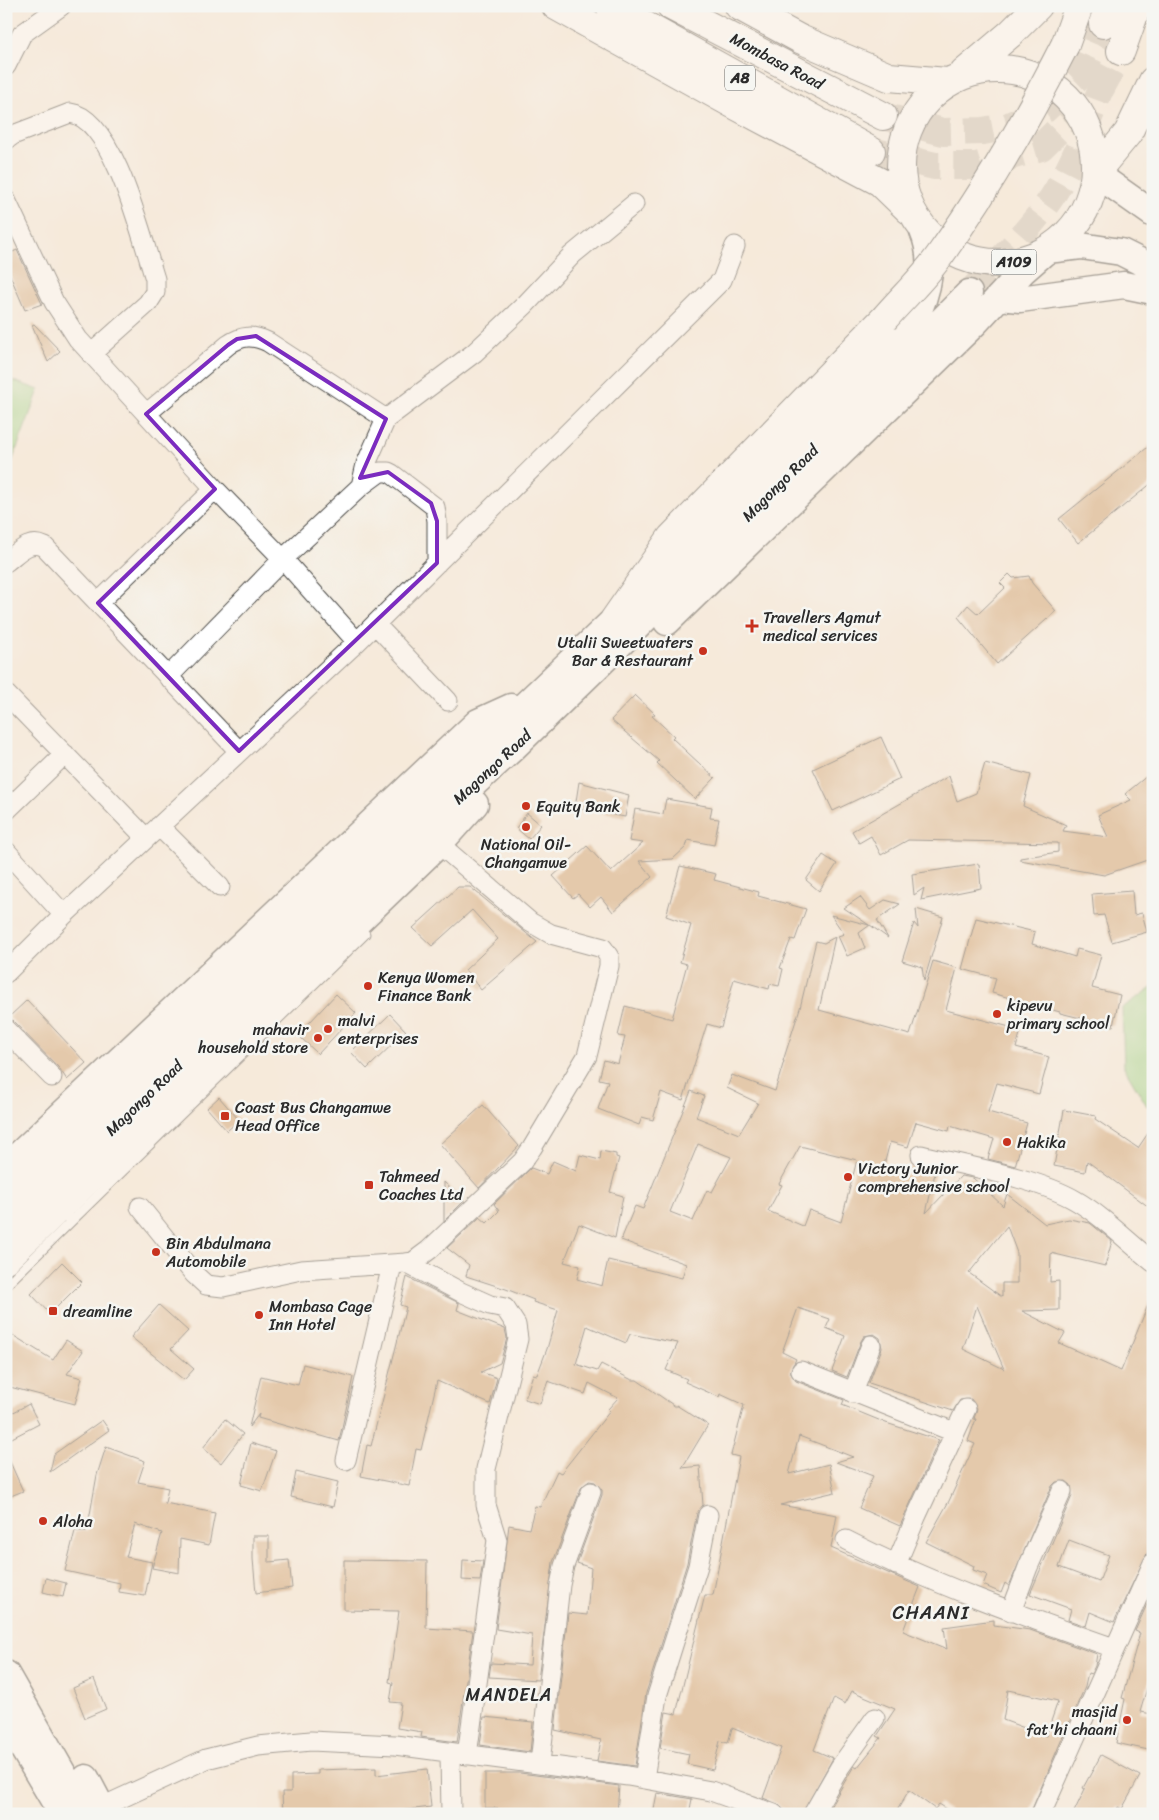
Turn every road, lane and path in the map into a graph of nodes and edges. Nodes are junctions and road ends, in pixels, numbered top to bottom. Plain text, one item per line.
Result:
1 (61, 6) edge
2 (556, 6) edge
3 (610, 6) edge
4 (671, 6) edge
5 (739, 6) edge
6 (1038, 6) edge
7 (1080, 6) edge
8 (1137, 6) edge
9 (1121, 51) tunnel mouth
10 (6, 66) edge
11 (955, 78) junction
12 (1153, 82) edge
13 (883, 116) tunnel mouth
14 (6, 140) edge
15 (871, 151) tunnel mouth
16 (1095, 173) junction
17 (6, 200) edge
18 (634, 204) dead end
19 (1153, 214) edge
20 (918, 222) junction
21 (735, 246) dead end
22 (1047, 250) junction
23 (1153, 268) edge
24 (1153, 291) edge
25 (969, 293) tunnel mouth
26 (999, 297) junction
27 (91, 354) junction
28 (146, 414) junction
29 (386, 419) junction
30 (361, 486) junction
31 (215, 489) junction
32 (283, 559) junction
33 (6, 562) edge
34 (437, 563) junction
35 (98, 603) junction
36 (614, 620) junction
37 (375, 624) junction
38 (357, 642) junction
39 (612, 652) junction
40 (168, 677) junction
41 (6, 694) edge
42 (531, 698) junction
43 (448, 701) dead end
44 (512, 749) junction
45 (239, 751) junction
46 (65, 754) junction
47 (6, 812) edge
48 (153, 832) junction
49 (6, 851) edge
50 (442, 852) junction
51 (220, 887) dead end
52 (64, 915) junction
53 (370, 928) dead end
54 (6, 973) edge
55 (6, 1030) edge
56 (52, 1077) dead end
57 (921, 1155) dead end
58 (6, 1167) edge
59 (6, 1199) edge
60 (140, 1207) dead end
61 (6, 1233) edge
62 (6, 1260) edge
63 (1153, 1262) edge
64 (399, 1264) junction
65 (6, 1285) edge
66 (871, 1345) dead end
67 (801, 1372) dead end
68 (853, 1393) junction
69 (966, 1409) dead end
70 (954, 1432) junction
71 (346, 1460) dead end
72 (1062, 1491) dead end
73 (592, 1492) dead end
74 (708, 1515) dead end
75 (846, 1540) dead end
76 (1153, 1563) edge
77 (896, 1565) junction
78 (1011, 1612) junction
79 (1114, 1648) junction
80 (6, 1674) edge
81 (875, 1718) dead end
82 (6, 1721) edge
83 (459, 1754) junction
84 (540, 1763) junction
85 (644, 1779) junction
86 (98, 1811) edge
87 (42, 1814) edge
88 (62, 1814) edge
89 (451, 1814) edge
90 (774, 1814) edge
91 (813, 1814) edge
92 (1041, 1814) edge

1 - 10 street
2 - 20 highway
3 - 15 highway, Mombasa Road / A8
4 - 13 highway, Mombasa Road / A8
5 - 11 highway
6 - 11 highway
7 - 36 highway, bridge
8 - 9 highway
11 - 16 highway, A109
11 - 20 highway
12 - 16 highway
14 - 27 street
16 - 19 main road
16 - 22 highway, A109
17 - 27 street
18 - 29 street
20 - 22 highway, A109
20 - 36 main road, Magongo Road
21 - 34 street
22 - 23 main road
22 - 26 main road
24 - 26 main road
25 - 39 main road, Magongo Road
26 - 39 main road
27 - 28 street
28 - 29 street
28 - 31 street
29 - 30 street
30 - 32 street
30 - 34 street
31 - 32 street
31 - 35 street
32 - 38 street
32 - 40 street
33 - 35 street
34 - 37 street
35 - 40 street
36 - 42 main road, Magongo Road
37 - 38 street
37 - 43 street
38 - 45 street
39 - 44 main road, Magongo Road
40 - 45 street
41 - 46 street
42 - 58 main road
42 - 59 main road, Magongo Road
44 - 50 main road
44 - 61 main road, Magongo Road
45 - 48 street
46 - 47 street
46 - 48 street
48 - 51 street
48 - 52 street
49 - 52 street
50 - 62 main road
50 - 64 street
52 - 54 street
53 - 65 lane
55 - 56 street
57 - 63 street
60 - 64 street
64 - 71 street
64 - 83 street
66 - 68 street
67 - 68 street
68 - 70 street
69 - 70 street
70 - 77 street
72 - 78 street
73 - 84 street
74 - 85 street
75 - 77 street
76 - 79 street
77 - 78 street
78 - 79 street
79 - 92 street
80 - 86 main road
81 - 91 street
82 - 87 main road
82 - 88 main road
83 - 84 street
83 - 86 street
83 - 89 street
84 - 85 street
85 - 90 street

